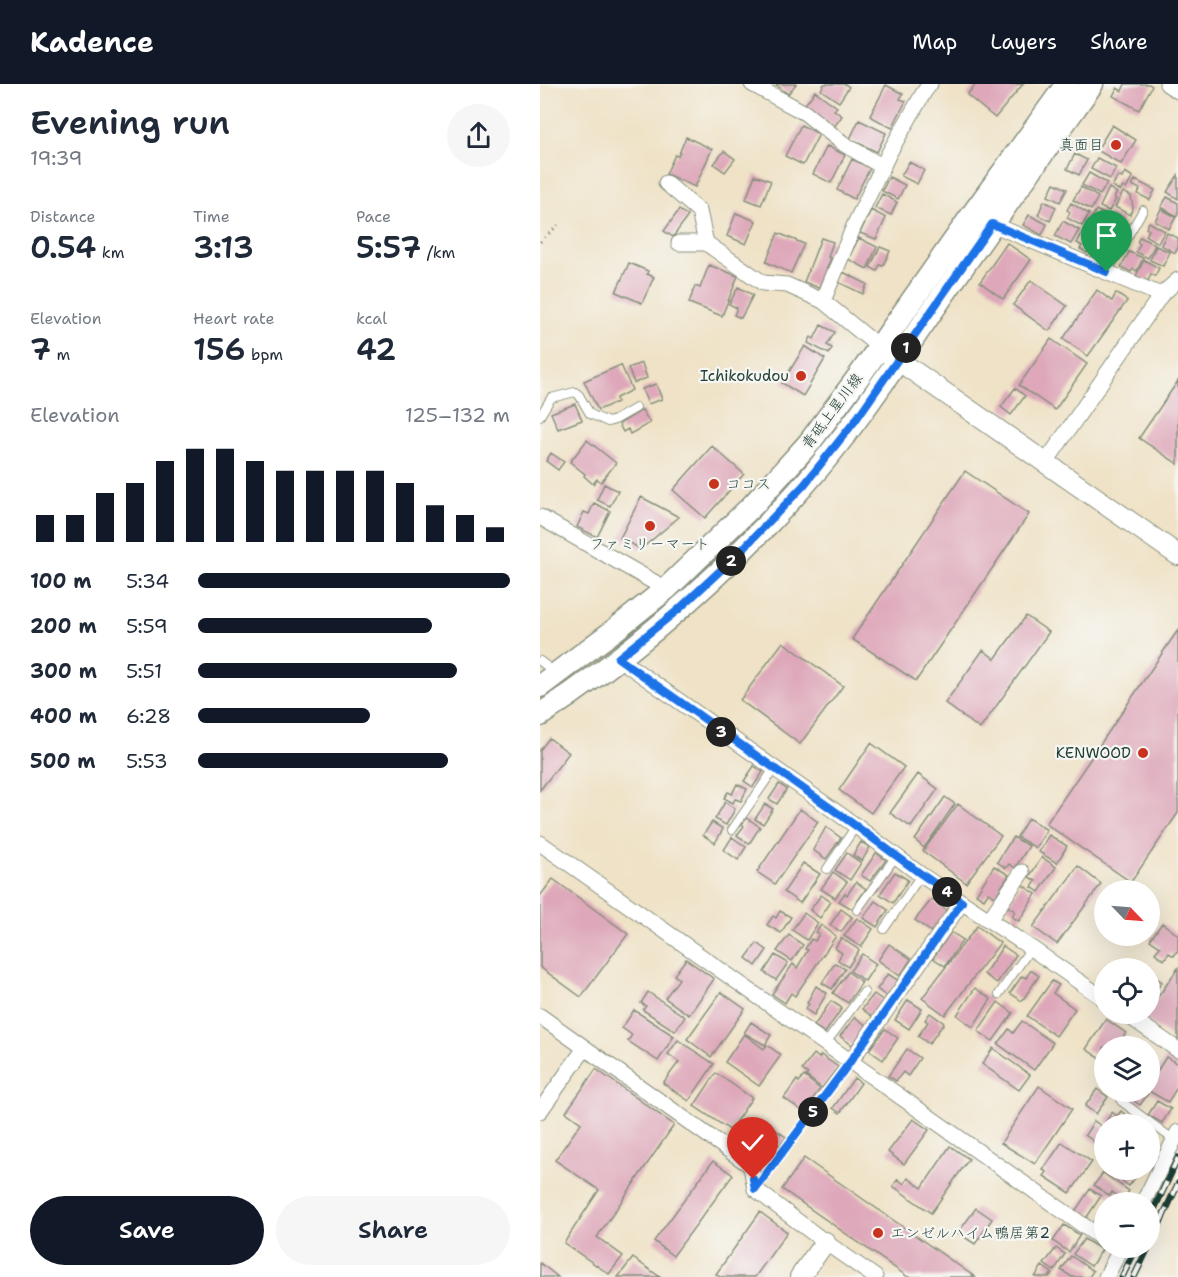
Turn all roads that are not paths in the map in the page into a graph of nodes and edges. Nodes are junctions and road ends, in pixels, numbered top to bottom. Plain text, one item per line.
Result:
1 (752, 84) edge
2 (930, 84) edge
3 (1067, 84) edge
4 (1092, 84) edge
5 (1167, 84) edge
6 (1178, 91) edge
7 (883, 166) junction
8 (666, 183) dead end
9 (1143, 210) dead end
10 (992, 224) junction
11 (679, 243) dead end
12 (706, 243) junction
13 (1107, 272) junction
14 (1178, 280) edge
15 (1161, 295) junction
16 (822, 301) junction
17 (879, 347) junction
18 (897, 361) junction
19 (636, 408) dead end
20 (540, 416) edge
21 (1046, 462) junction
22 (540, 517) edge
23 (1178, 555) edge
24 (666, 589) junction
25 (618, 658) junction
26 (546, 674) edge
27 (540, 715) edge
28 (774, 769) junction
29 (856, 826) junction
30 (732, 830) dead end
31 (540, 843) edge
32 (896, 856) junction
33 (827, 869) dead end
34 (1022, 872) dead end
35 (921, 874) junction
36 (962, 902) junction
37 (857, 910) dead end
38 (990, 920) junction
39 (884, 929) dead end
40 (1032, 948) junction
41 (864, 992) dead end
42 (1094, 992) edge
43 (999, 994) dead end
44 (540, 1016) edge
45 (1140, 1024) edge
46 (826, 1043) junction
47 (585, 1048) junction
48 (1178, 1050) edge
49 (850, 1062) junction
50 (1123, 1102) edge
51 (540, 1111) edge
52 (1176, 1136) edge
53 (1148, 1192) edge
54 (1094, 1233) edge
55 (825, 1242) junction
56 (1114, 1258) edge
57 (800, 1277) edge
58 (875, 1277) edge
59 (1106, 1277) edge

1 - 7 street
2 - 7 street
3 - 17 main road, 青砥上星川線
4 - 10 main road, 青砥上星川線
5 - 6 street
7 - 16 street
8 - 12 street
9 - 13 lane
10 - 13 street
10 - 18 main road, 青砥上星川線
11 - 12 street
12 - 16 street
13 - 15 street
14 - 15 street
15 - 21 street
16 - 17 street
17 - 18 street
17 - 24 main road, 青砥上星川線
18 - 21 street
18 - 25 main road, 青砥上星川線
19 - 20 lane
21 - 23 street
22 - 24 street
24 - 26 main road, 青砥上星川線
25 - 27 main road, 青砥上星川線
25 - 28 street
28 - 29 street
28 - 30 lane
29 - 32 street
29 - 33 lane
31 - 46 street
32 - 35 street
32 - 37 lane
34 - 38 street
35 - 36 street
35 - 39 lane
36 - 38 street
36 - 49 street
38 - 40 street
40 - 42 street
40 - 43 lane
41 - 46 lane
44 - 47 street
45 - 48 street
46 - 49 street
47 - 51 street
47 - 55 street
49 - 54 street
50 - 52 lane
52 - 53 street
55 - 57 street
55 - 58 street
56 - 59 street

